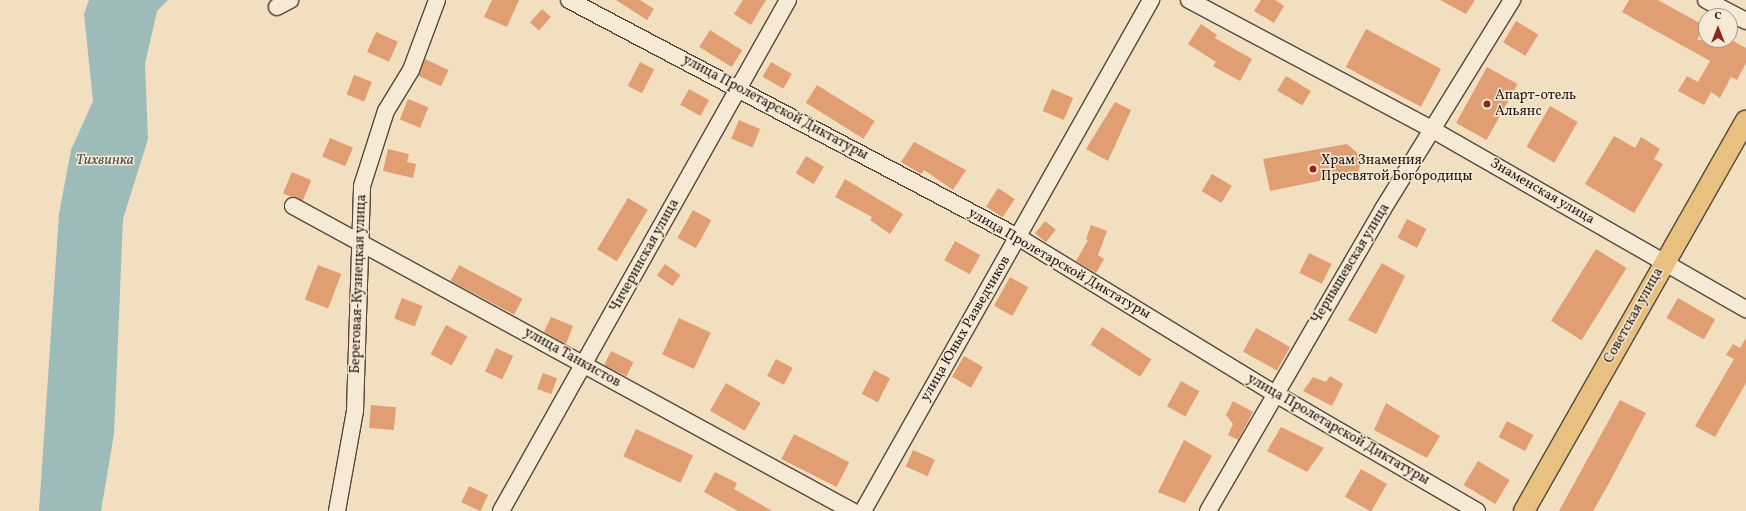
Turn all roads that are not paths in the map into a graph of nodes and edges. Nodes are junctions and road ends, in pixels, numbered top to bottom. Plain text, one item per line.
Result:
1 (437, 0) edge
2 (569, 0) edge
3 (788, 0) edge
4 (1151, 0) edge
5 (1189, 0) edge
6 (1512, 0) edge
7 (1706, 0) edge
8 (1746, 21) edge
9 (736, 89) junction
10 (1746, 121) edge
11 (1433, 130) junction
12 (293, 206) dead end
13 (1018, 237) junction
14 (358, 242) junction
15 (1664, 262) junction
16 (1746, 309) edge
17 (586, 366) junction
18 (1274, 393) junction
19 (337, 511) edge
20 (501, 511) edge
21 (852, 511) edge
22 (863, 511) edge
23 (1208, 511) edge
24 (1477, 511) edge
25 (1524, 511) edge

1 - 14 street, Береговая-Кузнецкая улица
2 - 9 street, улица Пролетарской Диктатуры
3 - 9 street, Чичеринская улица
4 - 13 street, улица Юных Разведчиков
5 - 11 street, Знаменская улица
6 - 11 street, Чернышевская улица
7 - 8 street
9 - 13 street, улица Пролетарской Диктатуры
9 - 17 street, Чичеринская улица
10 - 15 main road, Советская улица
11 - 15 street, Знаменская улица
11 - 18 street, Чернышевская улица
12 - 14 street, улица Танкистов
13 - 18 street, улица Пролетарской Диктатуры
13 - 22 street, улица Юных Разведчиков
14 - 17 street, улица Танкистов
14 - 19 street, Береговая-Кузнецкая улица
15 - 16 street, Знаменская улица
15 - 25 main road, Советская улица
17 - 20 street, Чичеринская улица
17 - 21 street, улица Танкистов
18 - 23 street, Чернышевская улица
18 - 24 street, улица Пролетарской Диктатуры

